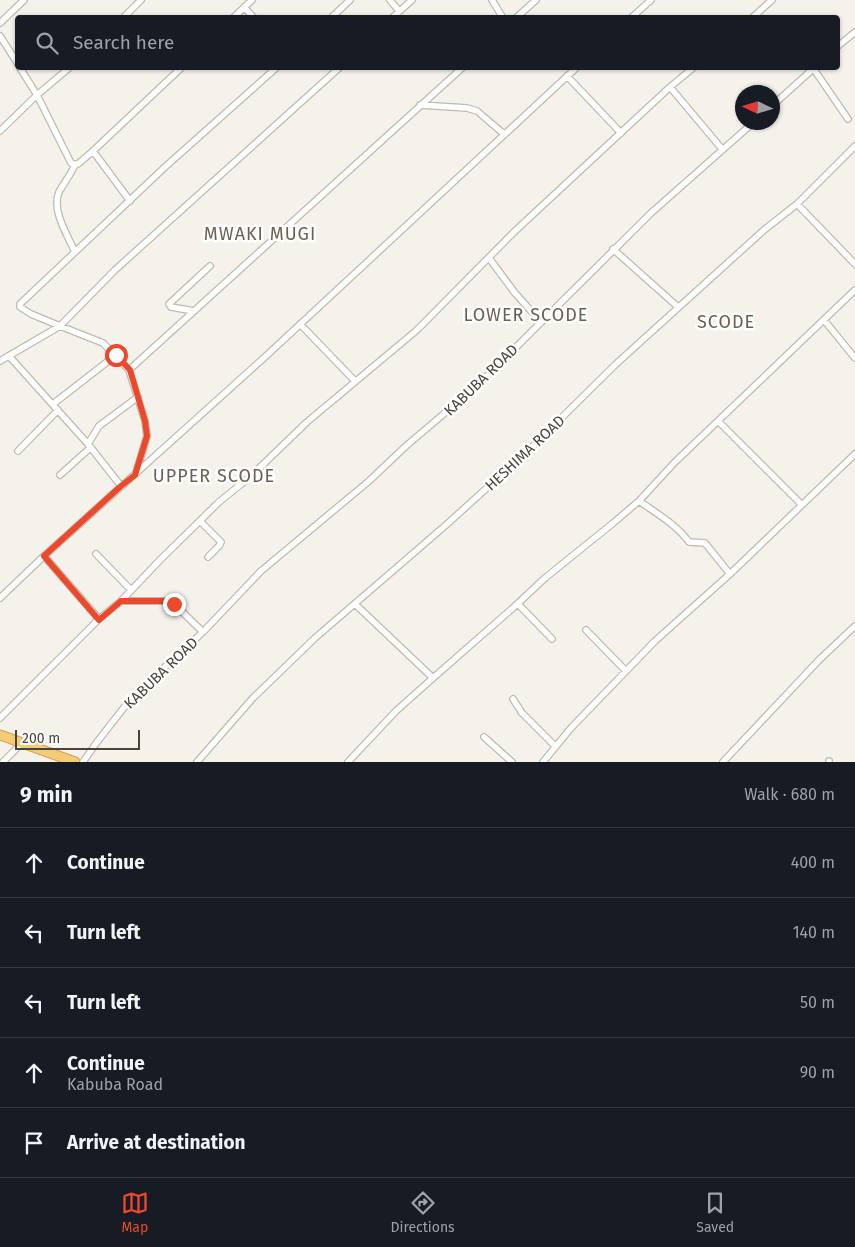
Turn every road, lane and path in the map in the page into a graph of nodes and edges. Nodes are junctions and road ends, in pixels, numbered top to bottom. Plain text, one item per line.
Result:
1 (24, 0) edge
2 (141, 0) edge
3 (252, 0) edge
4 (350, 0) edge
5 (390, 0) edge
6 (412, 0) edge
7 (492, 0) edge
8 (536, 0) edge
9 (650, 0) edge
10 (772, 0) edge
11 (244, 8) junction
12 (399, 11) junction
13 (126, 15) edge
14 (237, 15) edge
15 (251, 15) edge
16 (334, 15) edge
17 (395, 15) edge
18 (502, 15) edge
19 (519, 15) edge
20 (634, 15) edge
21 (755, 15) edge
22 (0, 23) edge
23 (855, 32) edge
24 (0, 36) edge
25 (840, 44) edge
26 (15, 59) edge
27 (21, 70) edge
28 (67, 70) edge
29 (179, 70) edge
30 (274, 70) edge
31 (337, 70) edge
32 (460, 70) edge
33 (574, 70) edge
34 (691, 70) edge
35 (812, 70) edge
36 (815, 70) edge
37 (567, 76) junction
38 (670, 87) junction
39 (37, 95) junction
40 (780, 99) edge
41 (420, 105) junction
42 (848, 119) dead end
43 (745, 130) edge
44 (0, 131) edge
45 (621, 133) junction
46 (504, 134) junction
47 (855, 146) edge
48 (722, 149) junction
49 (93, 151) junction
50 (75, 165) junction
51 (130, 201) junction
52 (797, 204) junction
53 (613, 249) junction
54 (75, 252) junction
55 (489, 258) junction
56 (855, 264) edge
57 (210, 266) dead end
58 (855, 290) edge
59 (678, 308) junction
60 (194, 311) junction
61 (824, 320) junction
62 (540, 321) junction
63 (300, 324) junction
64 (60, 326) junction
65 (0, 354) edge
66 (116, 355) junction
67 (5, 358) edge
68 (855, 358) edge
69 (130, 370) junction
70 (355, 381) junction
71 (138, 396) junction
72 (53, 404) junction
73 (58, 410) junction
74 (719, 422) junction
75 (89, 446) junction
76 (18, 451) dead end
77 (854, 459) edge
78 (60, 475) dead end
79 (135, 475) junction
80 (121, 486) junction
81 (639, 500) junction
82 (802, 506) junction
83 (200, 521) junction
84 (96, 554) dead end
85 (44, 556) junction
86 (208, 557) dead end
87 (730, 574) junction
88 (131, 590) junction
89 (0, 598) edge
90 (121, 601) junction
91 (355, 604) junction
92 (518, 604) junction
93 (99, 620) junction
94 (855, 626) edge
95 (586, 630) dead end
96 (203, 632) junction
97 (552, 639) dead end
98 (626, 671) junction
99 (433, 678) junction
100 (513, 699) dead end
101 (0, 718) edge
102 (0, 735) edge
103 (484, 737) dead end
104 (21, 744) junction
105 (556, 746) junction
106 (3, 762) edge
107 (75, 762) edge
108 (83, 762) edge
109 (197, 762) edge
110 (348, 762) edge
111 (512, 762) edge
112 (543, 762) edge
113 (723, 762) edge

1 - 22 street
2 - 13 street
3 - 11 street
4 - 16 street
5 - 12 street
6 - 12 street
7 - 18 street
8 - 19 street
9 - 20 street
10 - 21 street
11 - 14 street
11 - 15 street
12 - 17 street
23 - 25 street
24 - 26 street
27 - 39 street
28 - 39 street
29 - 49 street
30 - 51 street
31 - 64 street
32 - 41 street
33 - 37 street
34 - 38 street
35 - 40 street
36 - 42 street
37 - 45 street
37 - 46 street
38 - 45 street
38 - 48 street
39 - 44 street
39 - 50 street
41 - 46 street
41 - 60 street
43 - 48 street, KABUBA ROAD
45 - 55 street
46 - 63 street
47 - 52 street, HESHIMA ROAD
48 - 53 street, KABUBA ROAD
49 - 50 street
49 - 51 street
50 - 54 street
51 - 54 street
52 - 56 street
52 - 59 street, HESHIMA ROAD
53 - 59 street
53 - 62 street, KABUBA ROAD
54 - 64 street
55 - 62 street
55 - 70 street
57 - 60 street
58 - 61 street
59 - 91 street, HESHIMA ROAD
60 - 69 street
61 - 68 street
61 - 74 street
62 - 96 street, KABUBA ROAD
63 - 70 street
63 - 79 street
64 - 66 street
64 - 67 street
65 - 67 street
66 - 69 street
66 - 72 street
67 - 72 street
69 - 71 street
70 - 83 street
71 - 75 street
71 - 79 street
72 - 73 street
73 - 75 street
73 - 76 street
74 - 81 street
74 - 82 street
75 - 78 street
75 - 80 street
77 - 82 street
79 - 80 street
80 - 85 street
81 - 87 street
81 - 92 street
82 - 87 street
83 - 86 street
83 - 88 street
84 - 88 street
85 - 89 street
85 - 93 street
87 - 98 street
88 - 90 street
90 - 93 street
90 - 96 street, KABUBA ROAD
91 - 99 street
91 - 109 street, HESHIMA ROAD
92 - 97 street
92 - 99 street
93 - 101 street
94 - 113 street
95 - 98 street
96 - 108 street, KABUBA ROAD
98 - 105 street
99 - 110 street
100 - 105 street
102 - 104 highway
103 - 111 street
104 - 106 street
104 - 107 highway
105 - 112 street

